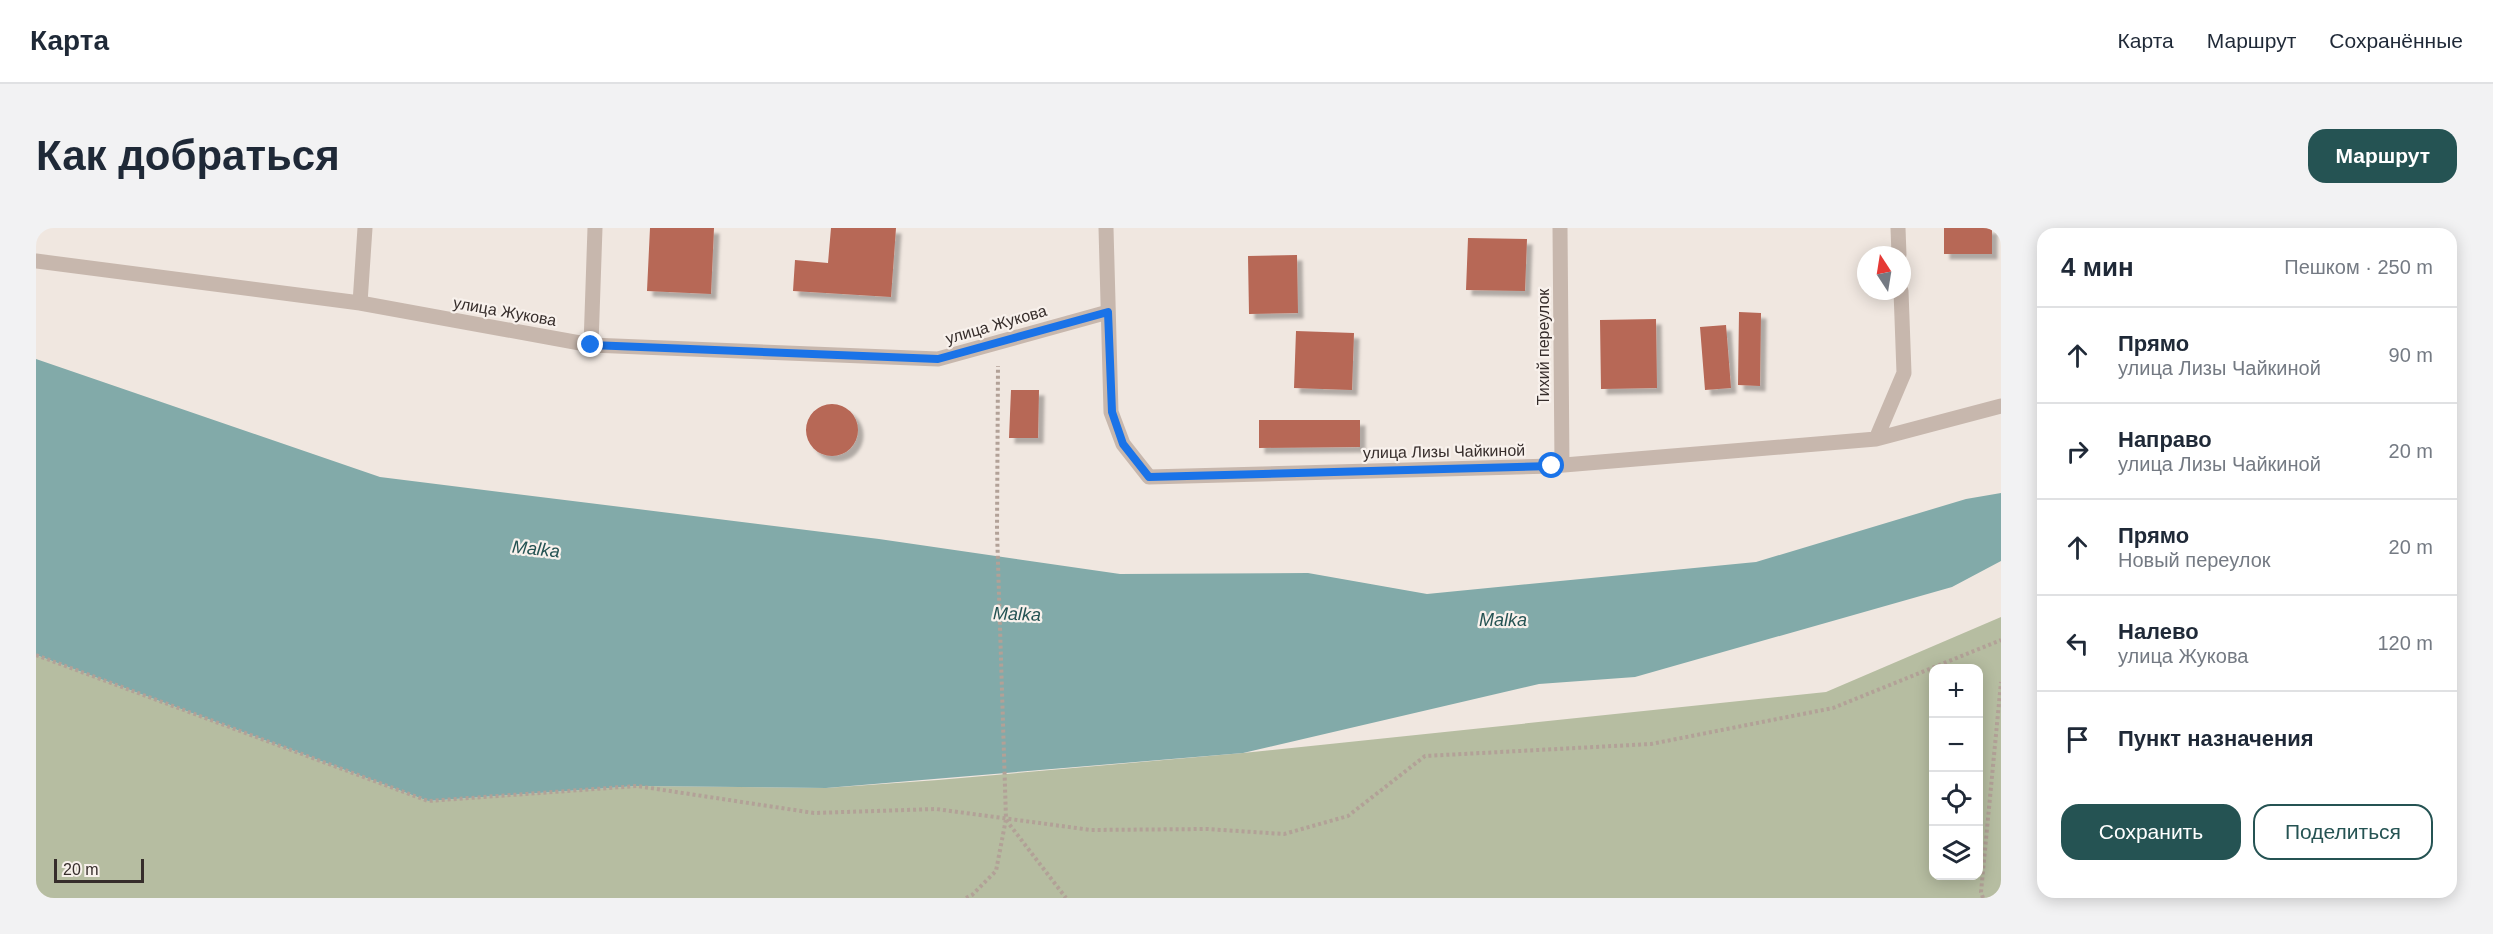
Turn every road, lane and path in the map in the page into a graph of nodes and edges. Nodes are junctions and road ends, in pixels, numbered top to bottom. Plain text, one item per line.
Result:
1 (365, 228) edge
2 (595, 228) edge
3 (1106, 228) edge
4 (1560, 228) edge
5 (1898, 228) edge
6 (1899, 246) edge
7 (36, 261) edge
8 (1901, 300) edge
9 (360, 303) junction
10 (1108, 312) junction
11 (1002, 341) junction
12 (591, 345) junction
13 (2001, 406) edge
14 (1876, 440) junction
15 (1562, 465) junction
16 (2001, 640) edge
17 (36, 655) edge
18 (2001, 682) edge
19 (1006, 819) junction
20 (966, 898) edge
21 (1066, 898) edge
22 (1983, 898) edge

1 - 9 street
2 - 12 street
3 - 10 street
4 - 15 street, Тихий переулок
5 - 6 street
7 - 9 street, улица Жукова
8 - 14 street
9 - 12 street, улица Жукова
10 - 11 street, улица Жукова
10 - 15 street, улица Лизы Чайкиной
11 - 12 street, улица Жукова
11 - 19 path
13 - 14 street, улица Лизы Чайкиной
14 - 15 street, улица Лизы Чайкиной
16 - 19 path
17 - 19 path
18 - 22 path
19 - 20 path
19 - 21 path

